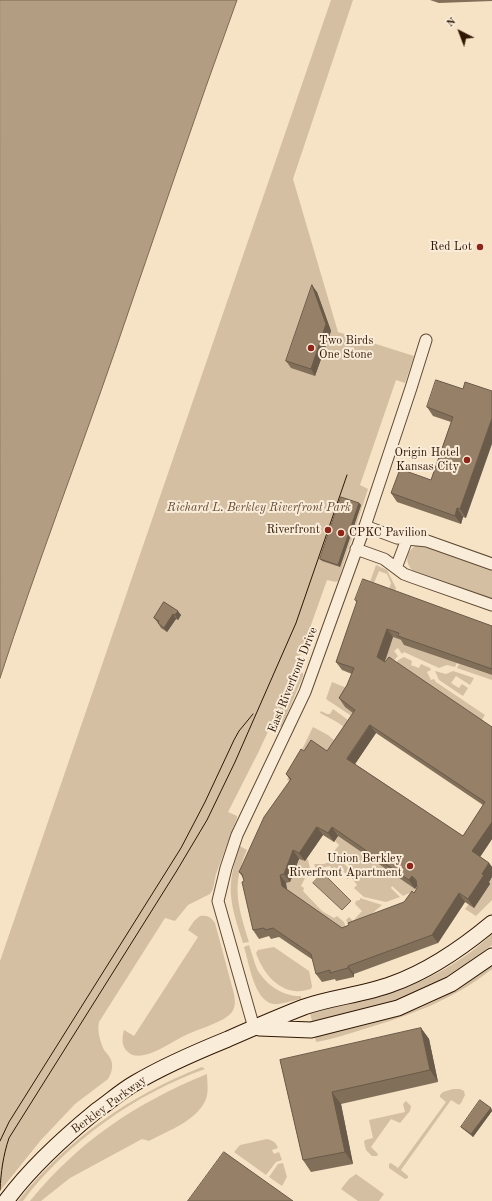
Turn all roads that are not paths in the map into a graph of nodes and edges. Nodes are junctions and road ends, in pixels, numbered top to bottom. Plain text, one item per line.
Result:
1 (426, 340) dead end
2 (365, 526) junction
3 (407, 539) junction
4 (356, 549) junction
5 (492, 564) edge
6 (396, 568) junction
7 (492, 605) edge
8 (492, 923) edge
9 (492, 956) edge
10 (254, 1028) junction
11 (6, 1201) edge

1 - 2 street, East Riverfront Drive
2 - 3 street
2 - 4 street, East Riverfront Drive
3 - 5 street
3 - 6 street
4 - 6 street
4 - 10 street, East Riverfront Drive
6 - 7 street
8 - 10 main road, Berkley Parkway
9 - 10 main road, Berkley Parkway
10 - 11 main road, Berkley Parkway

